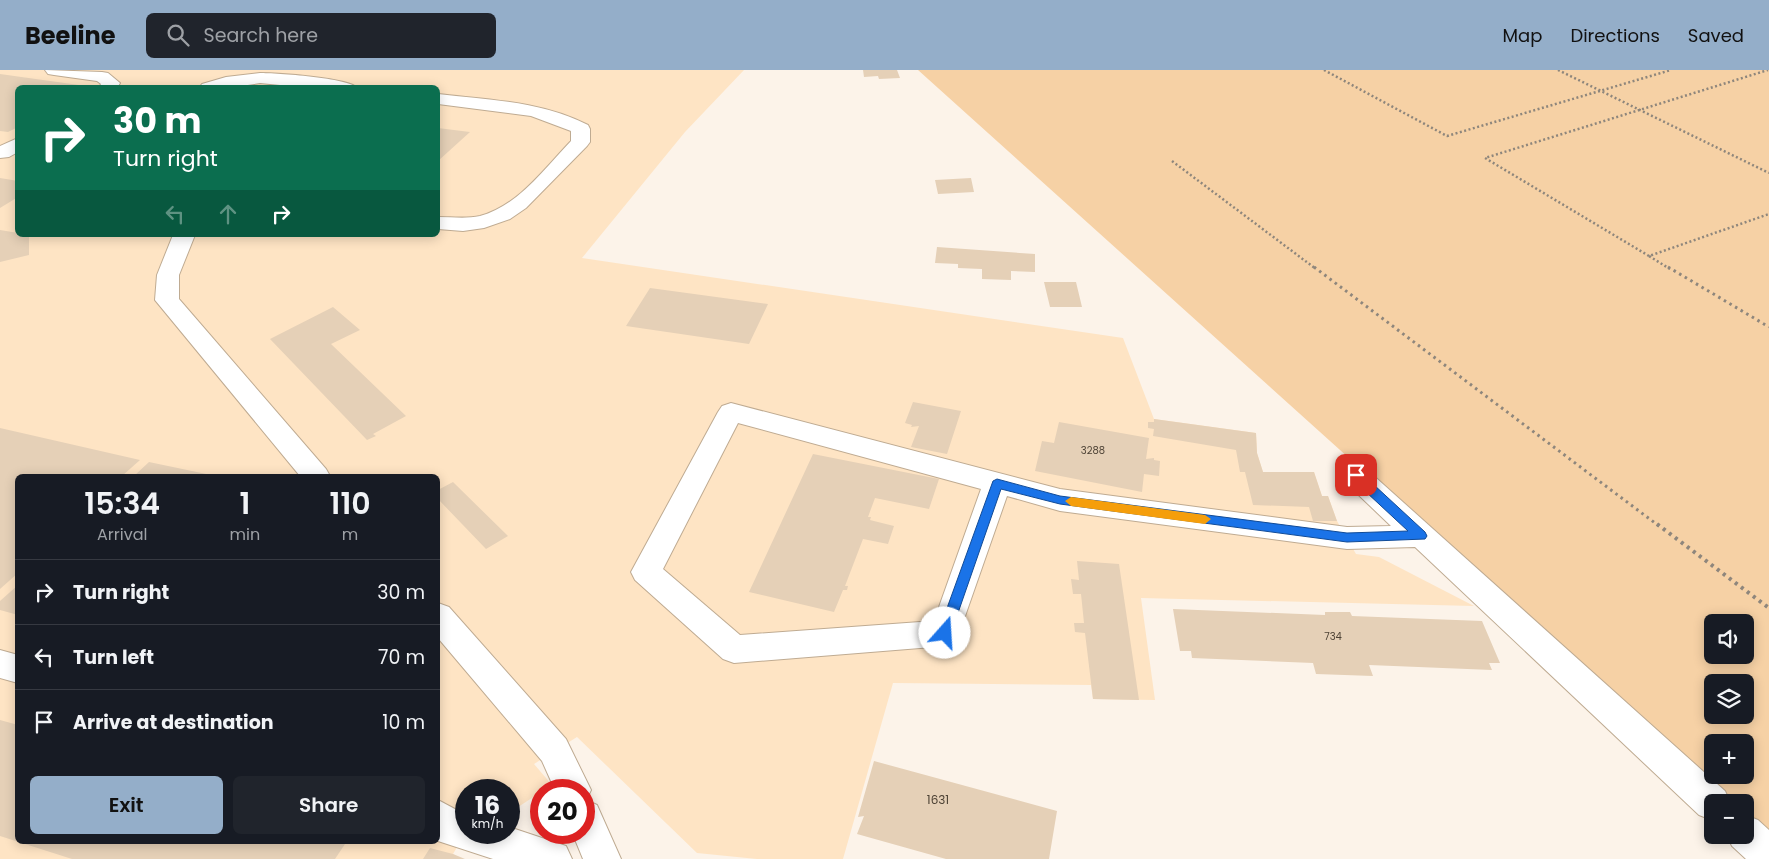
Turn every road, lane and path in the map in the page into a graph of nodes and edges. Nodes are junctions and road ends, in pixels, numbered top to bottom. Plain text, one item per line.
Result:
1 (54, 70) edge
2 (1324, 70) edge
3 (1558, 70) edge
4 (1671, 70) edge
5 (1768, 70) edge
6 (110, 85) edge
7 (218, 85) edge
8 (324, 85) edge
9 (1600, 91) junction
10 (440, 99) edge
11 (1642, 110) junction
12 (1172, 161) dead end
13 (1769, 173) edge
14 (1769, 214) edge
15 (440, 223) edge
16 (183, 237) edge
17 (1649, 256) junction
18 (1769, 327) edge
19 (314, 474) edge
20 (1356, 475) dead end
21 (997, 484) junction
22 (1421, 536) junction
23 (1769, 608) edge
24 (440, 618) edge
25 (0, 664) edge
26 (15, 668) edge
27 (567, 779) edge
28 (1704, 796) edge
29 (440, 820) edge
30 (1754, 841) edge
31 (595, 843) edge
32 (1769, 855) edge
33 (553, 859) edge
34 (602, 859) edge

1 - 6 lane
2 - 9 path
3 - 9 path
4 - 9 path
5 - 11 path
7 - 8 lane
9 - 11 path
10 - 15 lane
11 - 13 path
11 - 17 path
12 - 23 path
14 - 17 path
16 - 19 lane
17 - 18 path
20 - 22 lane
21 - 21 lane
21 - 22 lane
22 - 28 lane
24 - 27 lane
25 - 26 lane
29 - 33 lane
30 - 32 lane
31 - 34 lane

